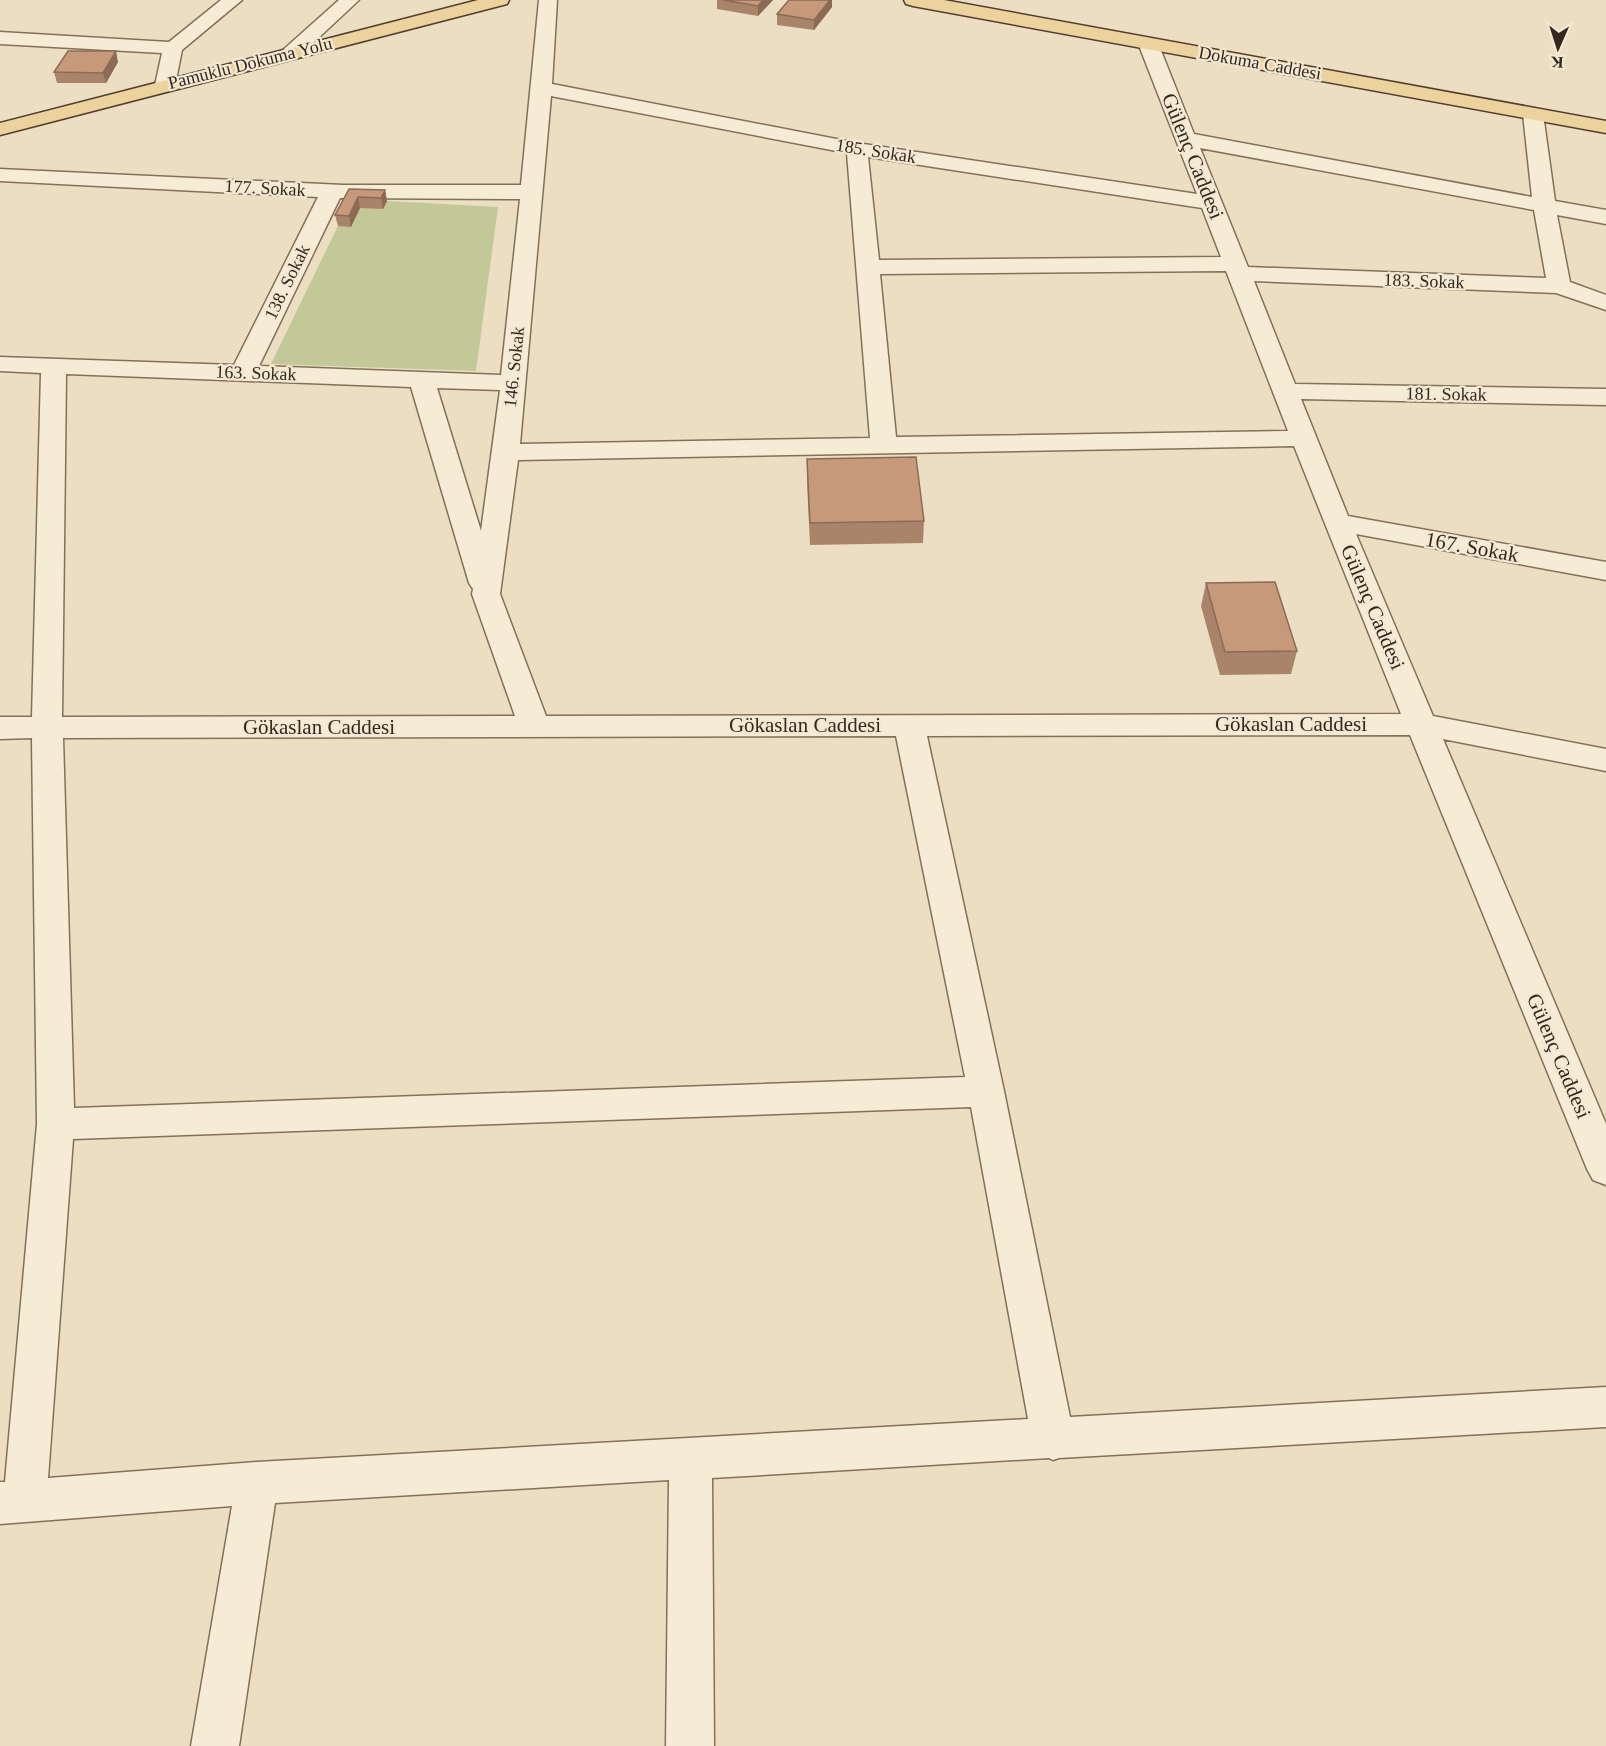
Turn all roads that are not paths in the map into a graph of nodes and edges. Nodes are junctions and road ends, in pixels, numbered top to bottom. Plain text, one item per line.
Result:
1 (233, 0) edge
2 (350, 0) edge
3 (500, 0) edge
4 (548, 0) edge
5 (913, 0) edge
6 (0, 38) edge
7 (1148, 43) junction
8 (174, 48) junction
9 (291, 53) junction
10 (165, 85) junction
11 (542, 88) junction
12 (1533, 114) junction
13 (1606, 127) edge
14 (0, 129) edge
15 (1186, 139) junction
16 (857, 149) junction
17 (0, 175) edge
18 (332, 192) junction
19 (531, 192) junction
20 (1211, 203) junction
21 (1544, 205) junction
22 (1606, 217) edge
23 (868, 267) junction
24 (1238, 269) junction
25 (1559, 286) junction
26 (1606, 303) edge
27 (0, 364) edge
28 (54, 366) junction
29 (243, 373) junction
30 (422, 380) junction
31 (513, 383) junction
32 (1285, 391) junction
33 (1606, 397) edge
34 (1304, 438) junction
35 (884, 445) junction
36 (506, 452) junction
37 (1337, 522) junction
38 (1606, 571) edge
39 (486, 594) junction
40 (1421, 723) junction
41 (909, 725) junction
42 (534, 726) junction
43 (0, 728) edge
44 (47, 728) junction
45 (1606, 760) edge
46 (986, 1091) junction
47 (56, 1124) junction
48 (1606, 1169) edge
49 (1606, 1407) edge
50 (1053, 1440) junction
51 (691, 1459) junction
52 (257, 1483) junction
53 (12, 1502) edge
54 (215, 1746) edge
55 (690, 1746) edge

1 - 8 street
2 - 9 street
3 - 9 main road, Pamuklu Dokuma Yolu
4 - 11 street, 146. Sokak
5 - 7 main road, Dokuma Caddesi
6 - 8 street
7 - 12 main road, Dokuma Caddesi
7 - 15 street, Gülenç Caddesi
8 - 10 street
9 - 10 main road, Pamuklu Dokuma Yolu
10 - 14 main road, Pamuklu Dokuma Yolu
11 - 16 street, 185. Sokak
11 - 19 street, 146. Sokak
12 - 13 main road, Dokuma Caddesi
12 - 21 street
15 - 20 street, Gülenç Caddesi
15 - 21 street
16 - 20 street, 185. Sokak
16 - 23 street
17 - 18 street, 177. Sokak
18 - 19 street, 177. Sokak
18 - 29 street, 138. Sokak
19 - 31 street, 146. Sokak
20 - 24 street, Gülenç Caddesi
21 - 22 street
21 - 25 street
23 - 24 street, 183. Sokak
23 - 35 street
24 - 25 street, 183. Sokak
24 - 32 street, Gülenç Caddesi
25 - 26 street, 183. Sokak
27 - 28 street, 163. Sokak
28 - 29 street, 163. Sokak
28 - 44 street
29 - 30 street, 163. Sokak
30 - 31 street, 163. Sokak
30 - 39 street
31 - 36 street, 146. Sokak
32 - 33 street, 181. Sokak
32 - 34 street, Gülenç Caddesi
34 - 35 street
34 - 37 street, Gülenç Caddesi
35 - 36 street
36 - 39 street, 146. Sokak
37 - 38 street, 167. Sokak
37 - 40 street, Gülenç Caddesi
39 - 42 street, 146. Sokak
40 - 41 street, Gökaslan Caddesi
40 - 45 street, Gökaslan Caddesi
40 - 48 street, Gülenç Caddesi
41 - 42 street, Gökaslan Caddesi
41 - 46 street
42 - 44 street, Gökaslan Caddesi
43 - 44 street, Gökaslan Caddesi
44 - 47 street
46 - 47 street
46 - 50 street
47 - 53 street
49 - 50 street
50 - 51 street
51 - 52 street
51 - 55 street
52 - 53 street
52 - 54 street

